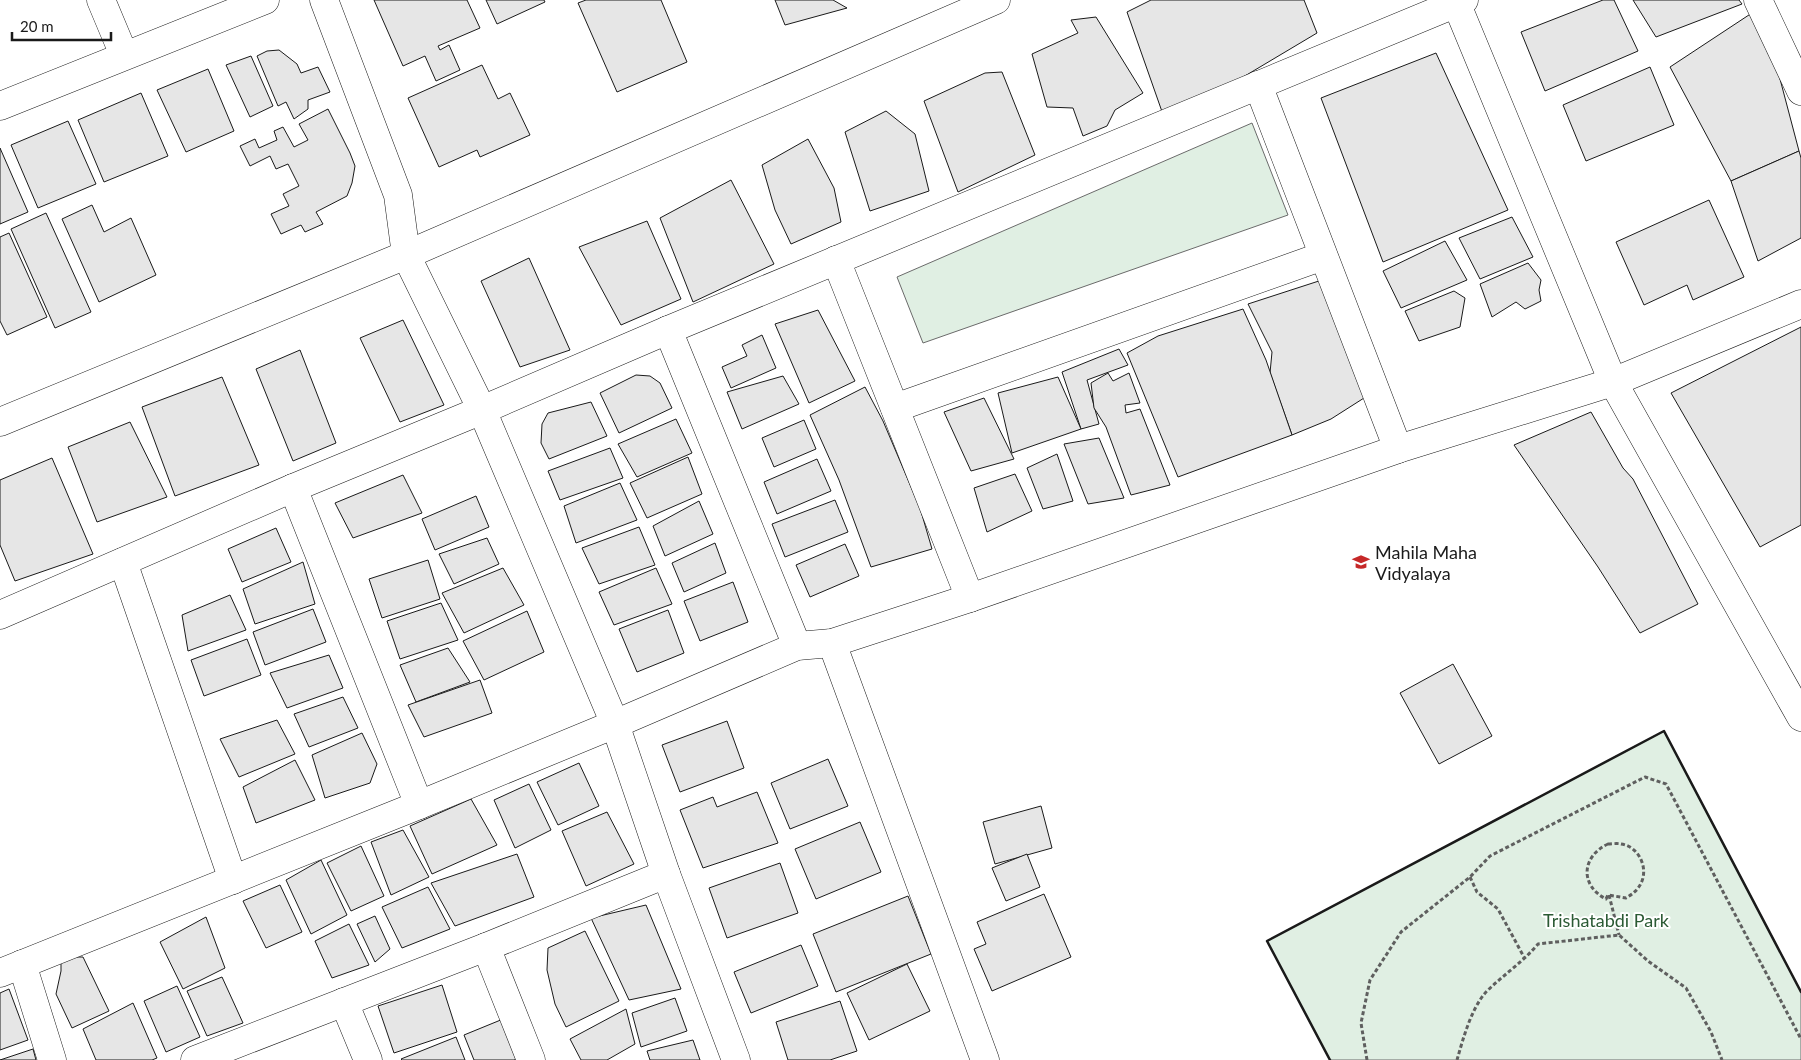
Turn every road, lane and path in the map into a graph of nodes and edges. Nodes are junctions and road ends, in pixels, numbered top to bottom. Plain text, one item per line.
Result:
1 (101, 0) edge
2 (265, 0) edge
3 (324, 0) edge
4 (996, 0) edge
5 (1758, 0) edge
6 (1458, 1) edge
7 (124, 55) junction
8 (1258, 85) junction
9 (1801, 90) edge
10 (0, 106) edge
11 (406, 255) junction
12 (1323, 256) junction
13 (836, 260) junction
14 (1801, 304) edge
15 (668, 330) junction
16 (1612, 382) junction
17 (894, 408) junction
18 (482, 410) junction
19 (0, 422) edge
20 (1398, 450) junction
21 (293, 488) junction
22 (123, 562) junction
23 (970, 598) junction
24 (0, 615) edge
25 (832, 643) junction
26 (796, 646) junction
27 (1801, 717) edge
28 (615, 724) junction
29 (419, 805) junction
30 (666, 874) junction
31 (1470, 878) junction
32 (233, 880) junction
33 (1608, 895) junction
34 (1619, 935) junction
35 (486, 947) junction
36 (1524, 960) junction
37 (11, 968) edge
38 (344, 1002) junction
39 (1801, 1039) edge
40 (52, 1060) edge
41 (194, 1060) edge
42 (368, 1060) edge
43 (530, 1060) edge
44 (736, 1060) edge
45 (985, 1060) edge
46 (1367, 1060) edge
47 (1457, 1060) edge
48 (1722, 1060) edge

1 - 7 street
2 - 7 street
3 - 11 street
4 - 11 street
5 - 9 street
6 - 8 street
6 - 16 street
7 - 10 street
8 - 12 street
8 - 13 street
11 - 18 street
11 - 19 street
12 - 17 street
12 - 20 street
13 - 15 street
13 - 17 street
14 - 16 street
15 - 18 street
15 - 26 street
16 - 20 street
16 - 27 street
17 - 23 street
18 - 21 street
18 - 28 street
20 - 23 street
21 - 22 street
21 - 29 street
22 - 24 street
22 - 32 street
23 - 25 street
25 - 26 street
25 - 45 street
26 - 28 street
28 - 29 street
28 - 30 street
29 - 32 street
30 - 35 street
30 - 44 street
31 - 36 path
31 - 39 path
31 - 46 path
32 - 37 street
33 - 33 path
33 - 34 path
34 - 36 path
34 - 48 path
35 - 38 street
35 - 43 street
36 - 47 path
37 - 40 street
38 - 41 street
38 - 42 street

